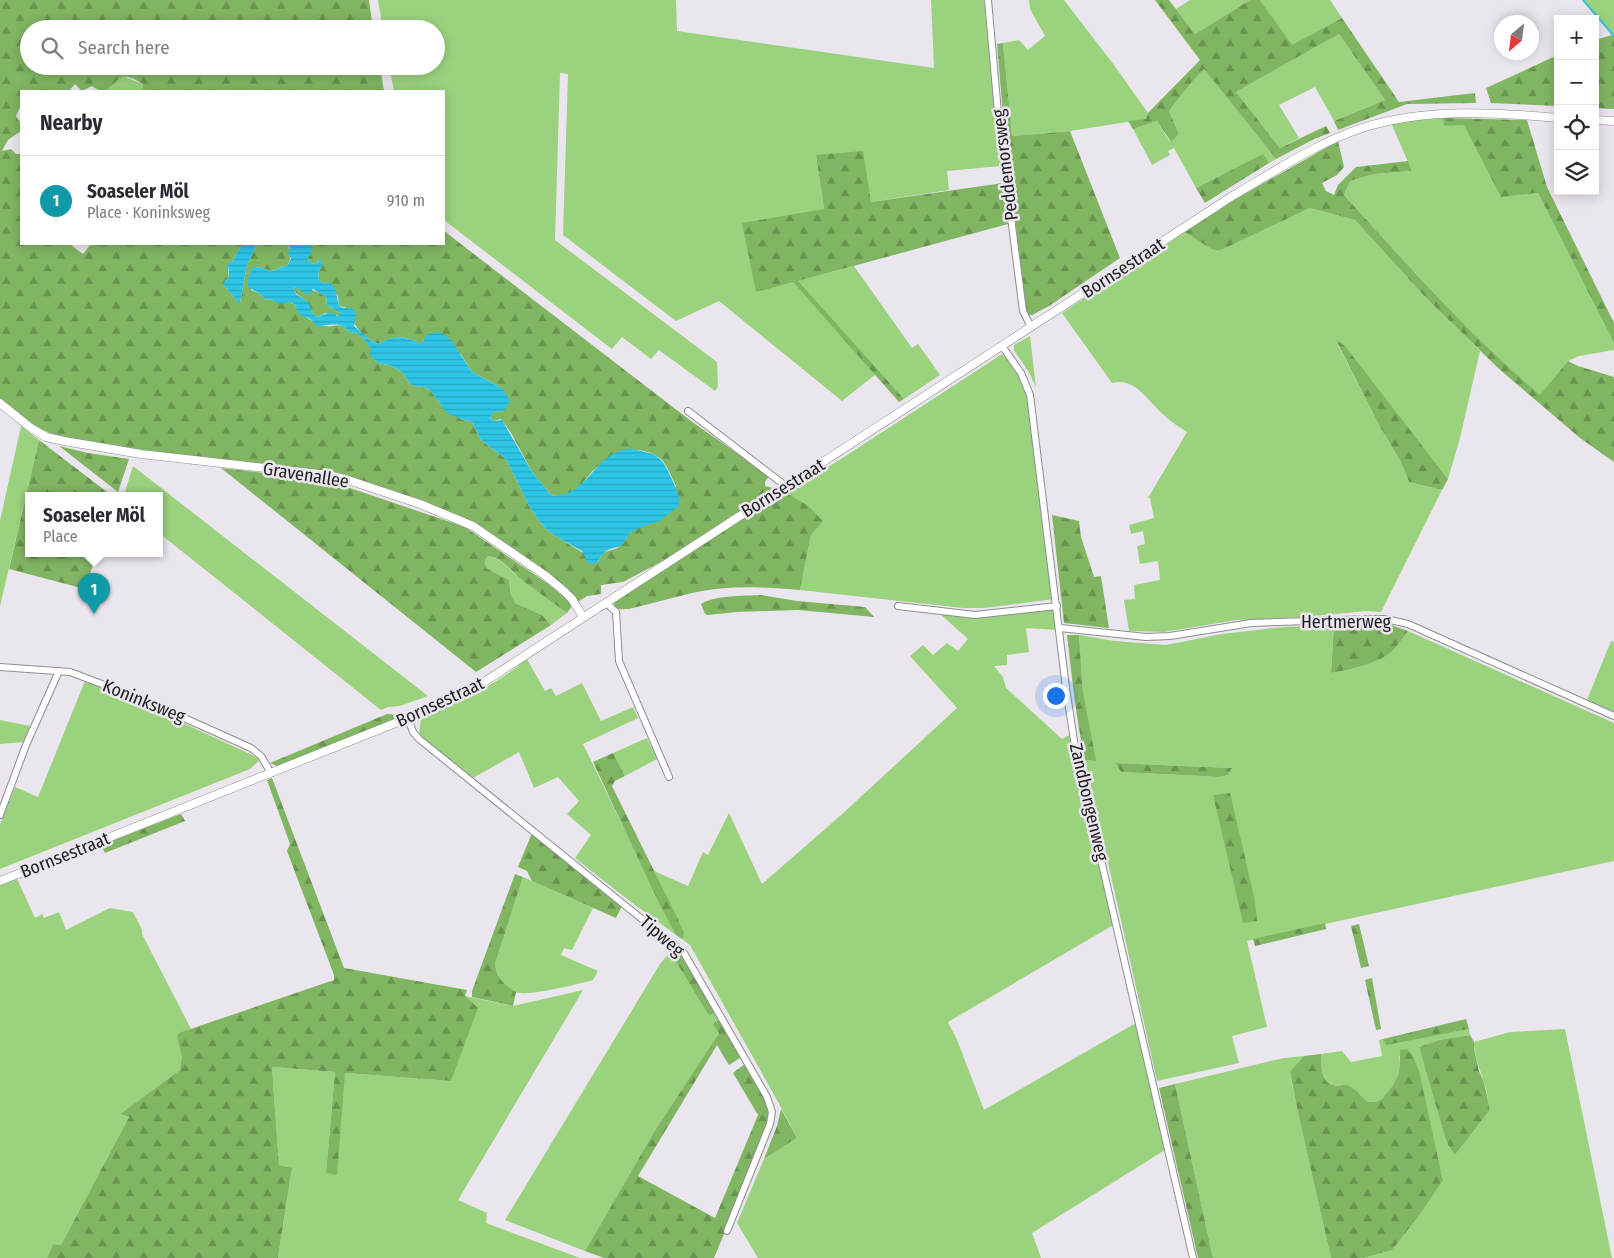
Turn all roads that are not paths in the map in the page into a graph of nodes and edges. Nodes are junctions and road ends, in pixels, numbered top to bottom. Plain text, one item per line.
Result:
1 (988, 0) edge
2 (1554, 118) edge
3 (1599, 120) edge
4 (1614, 121) edge
5 (1031, 327) junction
6 (1002, 346) junction
7 (0, 403) edge
8 (688, 411) dead end
9 (787, 487) junction
10 (606, 603) junction
11 (898, 606) dead end
12 (1057, 606) junction
13 (584, 617) junction
14 (1060, 628) junction
15 (0, 667) edge
16 (59, 671) junction
17 (1614, 716) edge
18 (408, 718) junction
19 (271, 773) junction
20 (669, 777) dead end
21 (0, 814) edge
22 (0, 881) edge
23 (727, 1231) dead end
24 (1193, 1258) edge

1 - 5 street, Peddemorsweg
2 - 5 street, Bornsestraat
3 - 4 street
5 - 6 street, Bornsestraat
6 - 9 street, Bornsestraat
6 - 12 street, Zandbongenweg
7 - 13 street, Gravenallee
8 - 9 street
9 - 10 street, Bornsestraat
10 - 13 street, Bornsestraat
10 - 20 street
11 - 12 street
12 - 14 street, Zandbongenweg
13 - 18 street, Bornsestraat
14 - 17 street, Hertmerweg
14 - 24 street, Zandbongenweg
15 - 16 street, Koninksweg
16 - 19 street, Koninksweg
16 - 21 street
18 - 19 street, Bornsestraat
18 - 23 street, Tipweg
19 - 22 street, Bornsestraat

